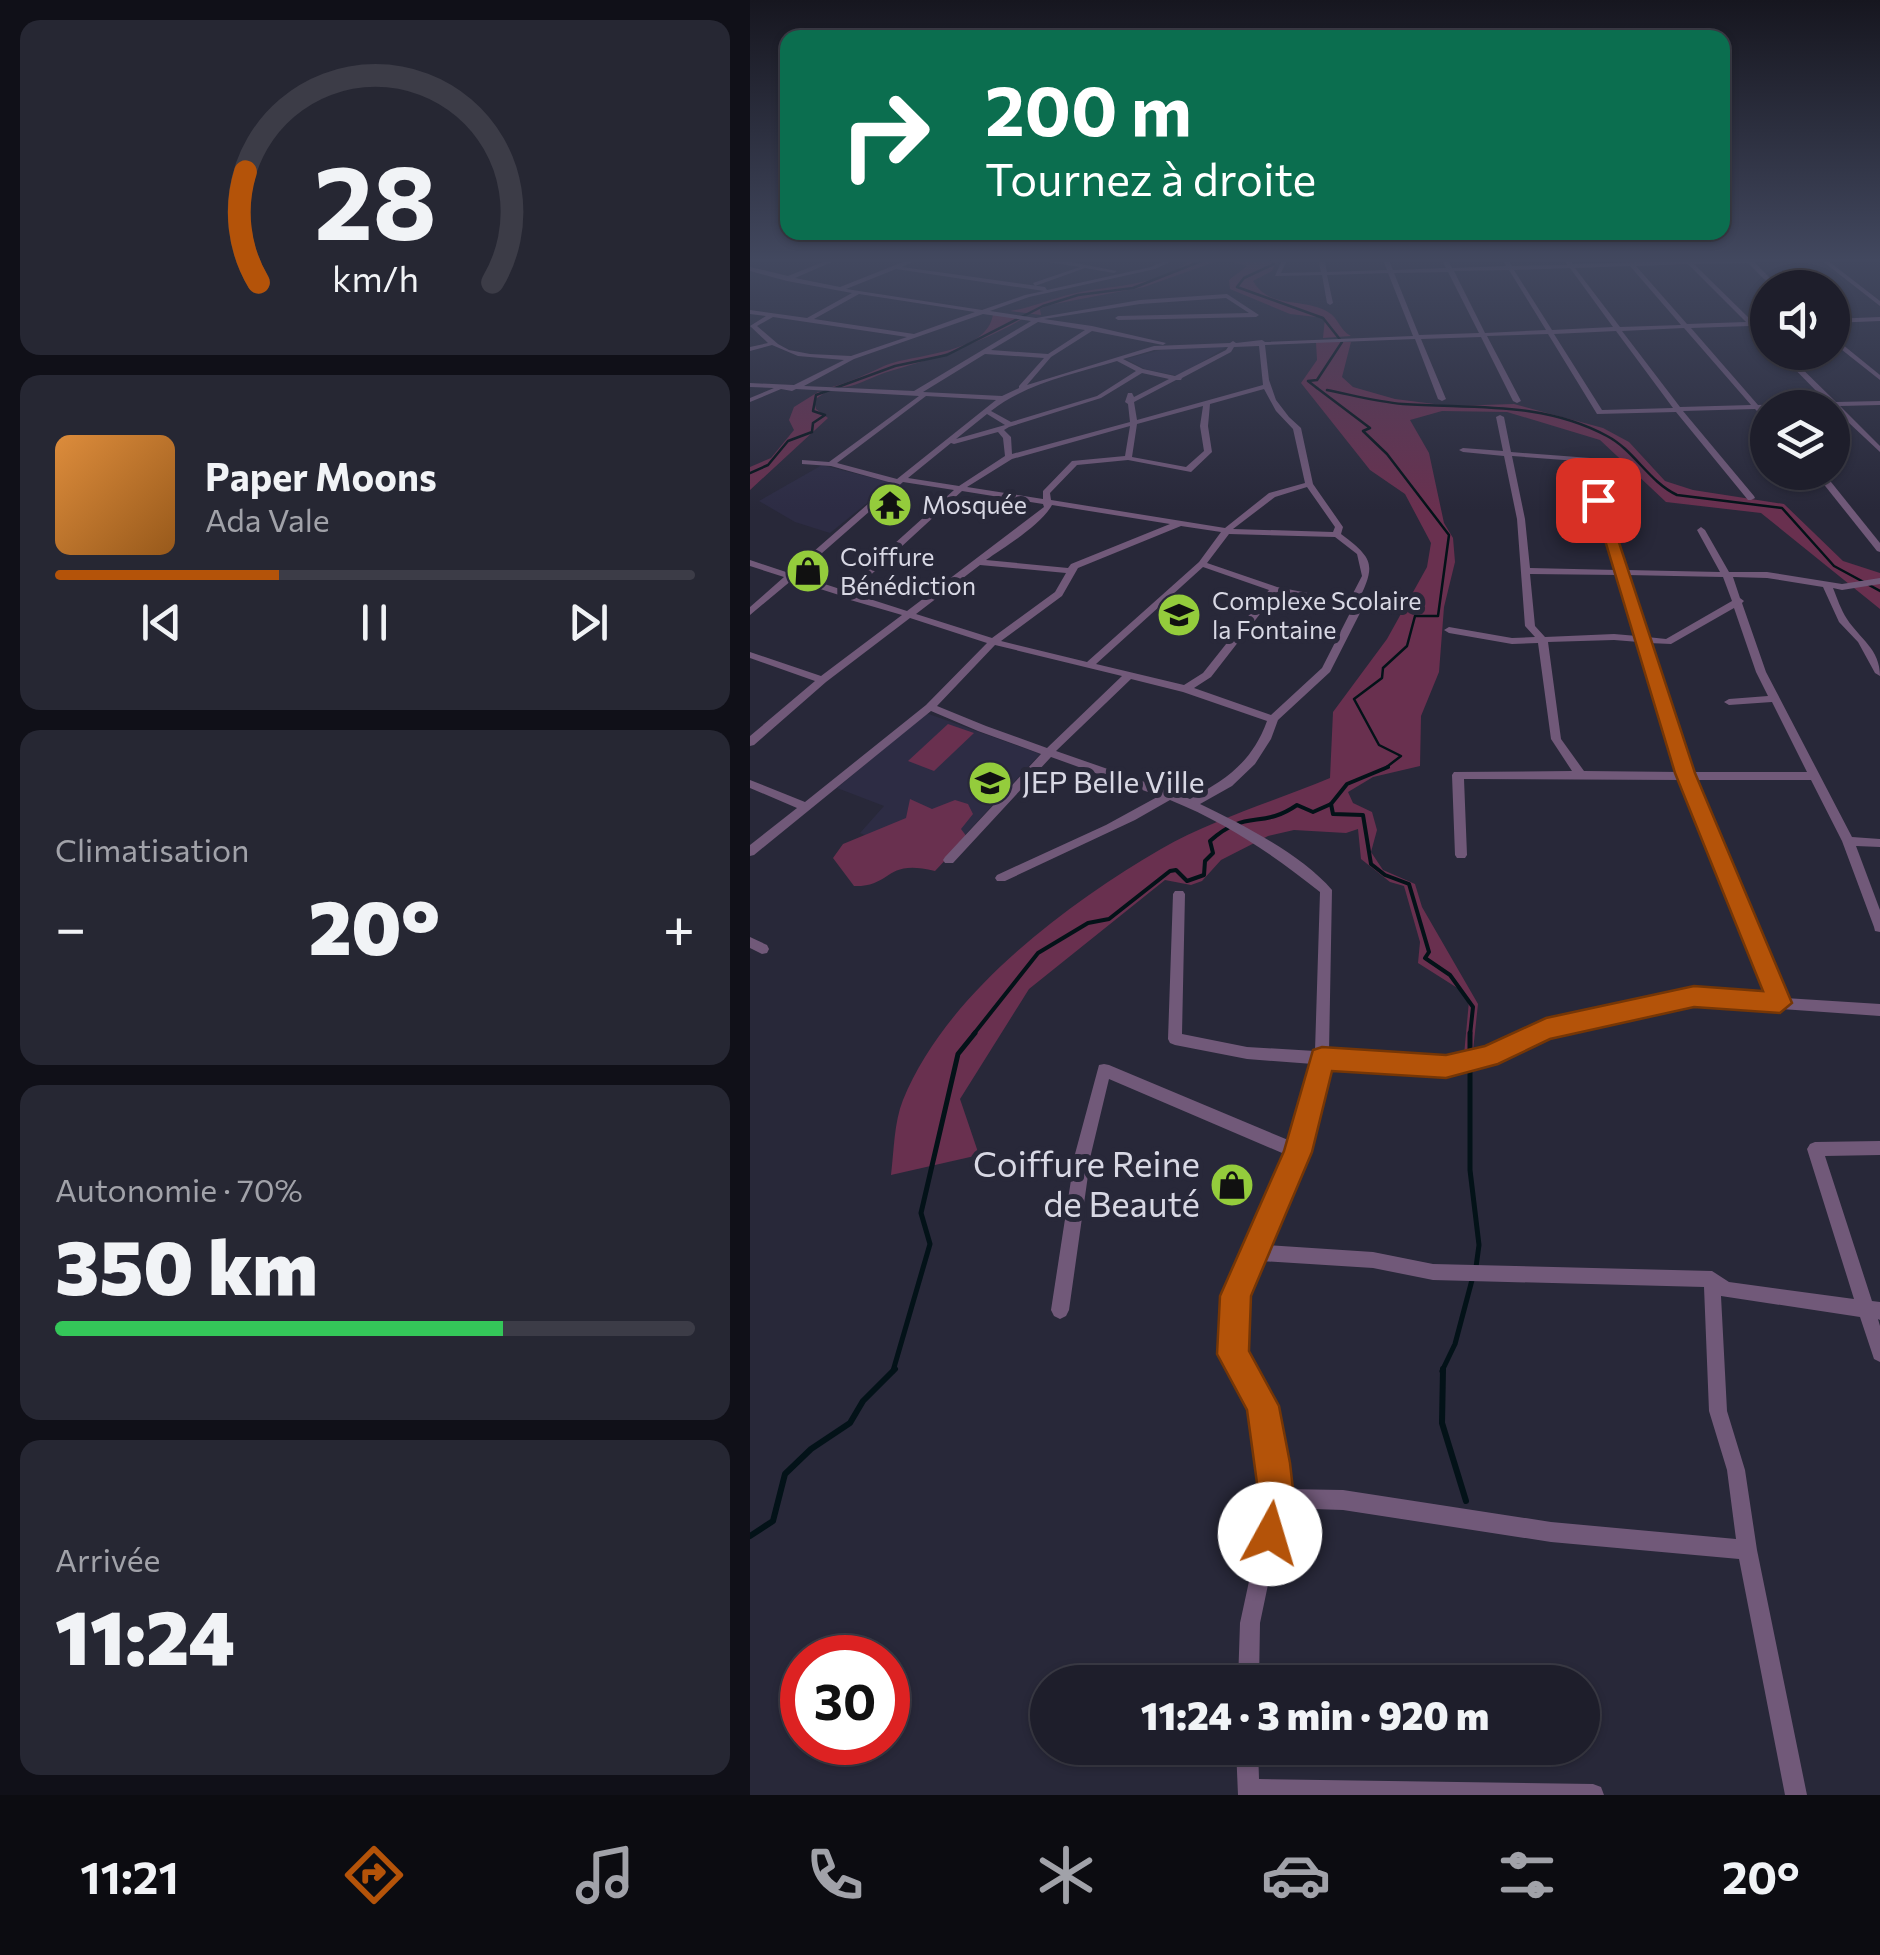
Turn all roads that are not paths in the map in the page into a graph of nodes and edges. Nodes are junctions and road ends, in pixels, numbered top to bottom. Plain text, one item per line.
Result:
1 (768, 342) edge
2 (901, 342) edge
3 (1001, 342) edge
4 (1071, 342) edge
5 (1160, 342) edge
6 (1259, 342) junction
7 (1266, 342) edge
8 (1418, 342) edge
9 (1488, 342) edge
10 (1560, 342) edge
11 (1628, 342) edge
12 (1699, 342) edge
13 (1233, 343) junction
14 (770, 344) junction
15 (1171, 344) junction
16 (750, 349) edge
17 (984, 352) junction
18 (1850, 353) edge
19 (1049, 356) junction
20 (852, 358) junction
21 (1117, 359) junction
22 (1798, 370) edge
23 (1141, 371) junction
24 (1180, 378) junction
25 (1880, 378) edge
26 (1131, 381) junction
27 (750, 385) edge
28 (780, 388) junction
29 (1264, 388) junction
30 (792, 389) junction
31 (1019, 389) junction
32 (1818, 390) edge
33 (920, 394) junction
34 (1003, 398) junction
35 (1442, 399) dead end
36 (750, 400) edge
37 (1517, 401) dead end
38 (1129, 402) junction
39 (1750, 402) edge
40 (1880, 403) edge
41 (1850, 404) edge
42 (1207, 405) junction
43 (1750, 405) edge
44 (1678, 410) junction
45 (988, 412) junction
46 (1500, 417) dead end
47 (1850, 422) edge
48 (1130, 423) junction
49 (1010, 425) junction
50 (999, 429) junction
51 (947, 444) junction
52 (1463, 450) dead end
53 (1880, 450) edge
54 (1504, 451) junction
55 (1009, 456) junction
56 (1128, 458) junction
57 (1580, 459) junction
58 (805, 462) dead end
59 (1627, 463) dead end
60 (831, 464) junction
61 (900, 480) junction
62 (1308, 484) junction
63 (962, 487) junction
64 (1833, 490) edge
65 (1751, 498) dead end
66 (1049, 500) junction
67 (1182, 522) junction
68 (1228, 530) junction
69 (1702, 530) dead end
70 (1337, 535) junction
71 (1880, 548) edge
72 (979, 562) junction
73 (750, 563) edge
74 (1202, 564) junction
75 (1069, 571) junction
76 (1525, 571) junction
77 (1623, 572) junction
78 (1728, 576) junction
79 (792, 577) junction
80 (1872, 583) edge
81 (1827, 586) junction
82 (1275, 590) junction
83 (843, 596) junction
84 (1738, 601) junction
85 (1352, 604) junction
86 (750, 612) edge
87 (912, 616) junction
88 (1449, 630) dead end
89 (1543, 640) junction
90 (1646, 641) junction
91 (993, 642) junction
92 (750, 656) edge
93 (1091, 662) junction
94 (1880, 674) edge
95 (1128, 676) junction
96 (822, 680) junction
97 (1186, 690) junction
98 (1774, 699) junction
99 (1729, 702) dead end
100 (930, 707) junction
101 (1273, 719) junction
102 (750, 742) edge
103 (1050, 751) junction
104 (1579, 773) junction
105 (1685, 773) junction
106 (1812, 776) junction
107 (750, 784) edge
108 (1172, 793) junction
109 (1194, 802) junction
110 (804, 806) junction
111 (1848, 842) junction
112 (1880, 843) edge
113 (750, 852) edge
114 (1461, 854) dead end
115 (949, 860) dead end
116 (1000, 878) dead end
117 (1179, 894) dead end
118 (1880, 927) edge
119 (1780, 1003) junction
120 (1880, 1010) edge
121 (1322, 1058) junction
122 (1880, 1148) edge
123 (1298, 1152) junction
124 (1255, 1252) junction
125 (1712, 1280) junction
126 (1060, 1310) dead end
127 (1874, 1311) edge
128 (1880, 1352) edge
129 (1277, 1498) junction
130 (1747, 1550) junction
131 (1249, 1665) edge
132 (1248, 1765) edge
133 (1249, 1792) edge
134 (1593, 1795) edge
135 (1796, 1795) edge

1 - 14 street
2 - 20 street
3 - 17 street
4 - 19 street
5 - 15 street
6 - 7 street
6 - 13 street
6 - 29 street
8 - 35 street
9 - 37 street
10 - 44 street
11 - 44 street
12 - 39 street
13 - 15 street
13 - 24 street
14 - 16 street
14 - 20 street
15 - 21 street
17 - 19 street
17 - 33 street
18 - 25 street
19 - 31 street
20 - 30 street
21 - 23 street
21 - 31 street
22 - 32 street
23 - 24 street
23 - 26 street
24 - 38 street
26 - 38 street
26 - 49 street
27 - 28 street
28 - 30 street
28 - 36 street
29 - 42 street
29 - 62 street
30 - 33 street
31 - 34 street
33 - 34 street
33 - 60 street
34 - 45 street
38 - 48 street
40 - 41 street
42 - 48 street
42 - 56 street
43 - 44 street
44 - 65 street
45 - 49 street
45 - 51 street
46 - 54 street
47 - 53 street
48 - 55 street
48 - 56 street
49 - 50 street
50 - 51 street
50 - 55 street
51 - 61 street
52 - 54 street
54 - 57 street
54 - 76 street
55 - 63 street
56 - 66 street
57 - 59 street
57 - 77 street
58 - 60 street
60 - 61 street
61 - 63 street
61 - 79 street
62 - 68 street
62 - 70 street
63 - 66 street
63 - 83 street
64 - 71 street
66 - 67 street
66 - 72 street
67 - 68 street
67 - 75 street
68 - 70 street
68 - 74 street
69 - 78 street
70 - 85 street
72 - 75 street
72 - 87 street
73 - 79 street
74 - 82 street
74 - 93 street
75 - 91 street
76 - 77 street
76 - 89 street
77 - 78 street
77 - 90 street
78 - 81 street
78 - 84 street
79 - 83 street
79 - 86 street
80 - 81 street
81 - 94 street
82 - 85 street
82 - 97 street
83 - 87 street
84 - 90 street
84 - 98 street
85 - 101 street
87 - 91 street
87 - 96 street
88 - 89 street
89 - 90 street
89 - 104 street
90 - 105 street
91 - 93 street
91 - 100 street
92 - 96 street
93 - 95 street
95 - 97 street
95 - 103 street
96 - 102 street
97 - 101 street
98 - 99 street
98 - 106 street
100 - 103 street
100 - 110 street
101 - 109 street
103 - 108 street
103 - 115 street
104 - 105 street
104 - 114 street
105 - 106 street
105 - 119 street
106 - 111 street
107 - 110 street
108 - 109 street
108 - 116 street
109 - 121 street
110 - 113 street
111 - 112 street
111 - 118 street
117 - 121 street
119 - 120 street
119 - 121 street
121 - 123 street
122 - 127 street
123 - 124 street
123 - 126 street
124 - 125 street
124 - 129 street
125 - 127 street
125 - 130 street
127 - 128 street
129 - 130 street
129 - 131 street
130 - 135 street
132 - 133 street
133 - 134 street

